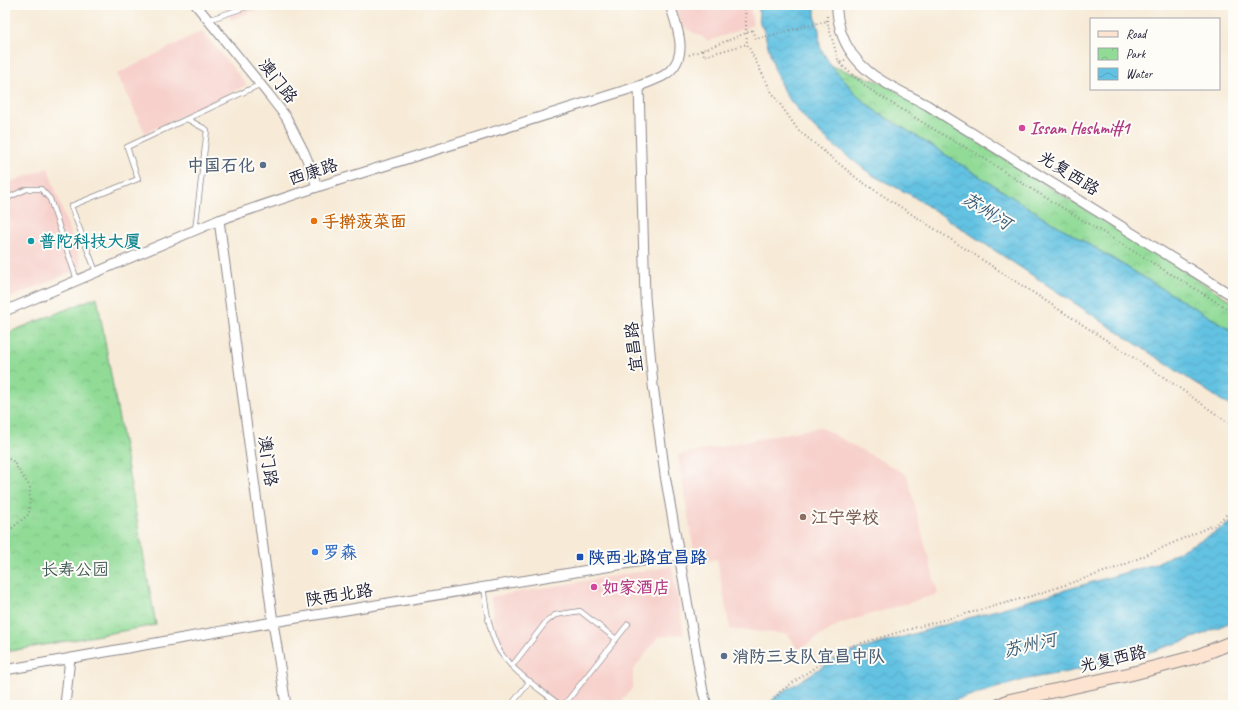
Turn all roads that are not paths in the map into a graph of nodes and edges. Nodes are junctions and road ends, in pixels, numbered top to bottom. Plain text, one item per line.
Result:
1 (196, 5) edge
2 (252, 5) edge
3 (670, 5) edge
4 (837, 5) edge
5 (208, 20) junction
6 (261, 84) junction
7 (639, 86) junction
8 (187, 119) junction
9 (317, 187) junction
10 (5, 199) edge
11 (219, 220) junction
12 (195, 230) junction
13 (96, 272) junction
14 (78, 280) junction
15 (1233, 296) edge
16 (5, 311) edge
17 (678, 555) junction
18 (483, 587) junction
19 (273, 622) junction
20 (628, 624) dead end
21 (616, 639) junction
22 (1233, 642) edge
23 (70, 658) junction
24 (512, 666) junction
25 (5, 670) edge
26 (530, 681) junction
27 (65, 705) edge
28 (286, 705) edge
29 (511, 705) edge
30 (560, 705) edge
31 (564, 705) edge
32 (707, 705) edge
33 (1000, 705) edge

1 - 5 street, 澳门路
2 - 5 lane
3 - 7 street
4 - 15 street, 光复西路
5 - 6 street, 澳门路
6 - 8 lane
6 - 9 street, 澳门路
7 - 9 street, 西康路
7 - 17 street, 宜昌路
8 - 12 lane
8 - 13 lane
9 - 11 street, 西康路
10 - 14 lane
11 - 12 street, 西康路
11 - 19 street, 澳门路
12 - 13 street, 西康路
13 - 14 street, 西康路
14 - 16 street, 西康路
17 - 18 street, 陕西北路
17 - 32 street, 宜昌路
18 - 19 street, 陕西北路
18 - 24 lane
19 - 23 street, 陕西北路
19 - 28 street, 澳门路
20 - 21 lane
21 - 24 lane
21 - 31 lane
22 - 33 main road, 光复西路
23 - 25 street, 陕西北路
23 - 27 street
24 - 26 lane
26 - 29 lane
26 - 30 lane

